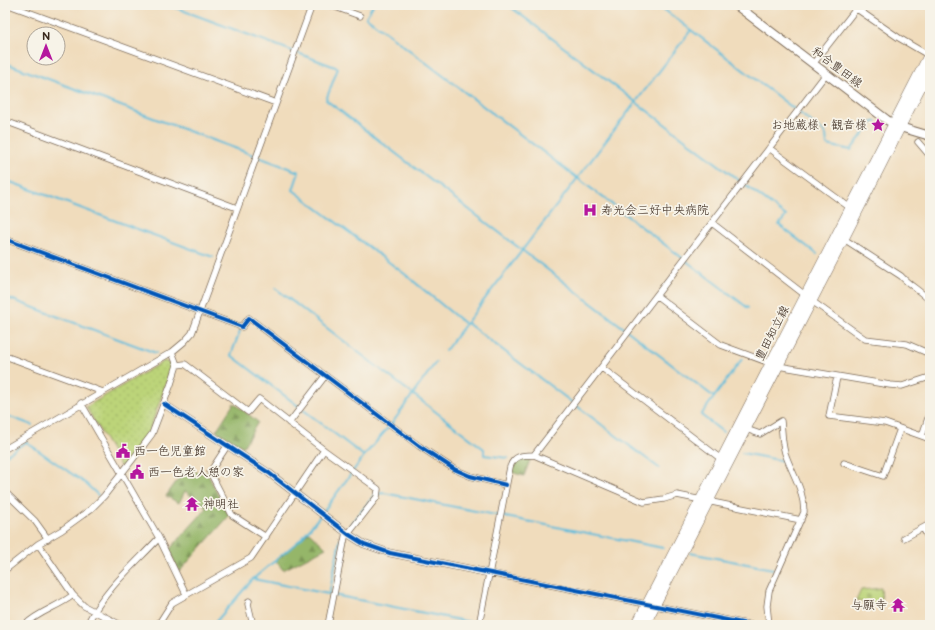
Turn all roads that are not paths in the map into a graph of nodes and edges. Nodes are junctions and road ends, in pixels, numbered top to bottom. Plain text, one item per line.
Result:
1 (10, 5) edge
2 (312, 5) edge
3 (330, 5) edge
4 (736, 5) edge
5 (858, 7) edge
6 (360, 16) dead end
7 (929, 53) edge
8 (813, 64) junction
9 (930, 69) edge
10 (826, 74) junction
11 (276, 103) junction
12 (5, 121) edge
13 (897, 125) junction
14 (930, 136) edge
15 (918, 142) dead end
16 (769, 148) junction
17 (930, 156) edge
18 (849, 207) junction
19 (237, 208) junction
20 (712, 223) junction
21 (5, 239) edge
22 (844, 239) junction
23 (657, 296) junction
24 (808, 298) junction
25 (930, 302) edge
26 (199, 311) junction
27 (172, 352) junction
28 (930, 354) edge
29 (5, 356) edge
30 (177, 365) junction
31 (774, 365) junction
32 (602, 368) junction
33 (325, 376) junction
34 (837, 377) junction
35 (930, 377) edge
36 (103, 392) junction
37 (81, 403) junction
38 (164, 404) junction
39 (930, 412) edge
40 (289, 423) junction
41 (746, 429) junction
42 (900, 429) junction
43 (922, 436) junction
44 (930, 439) edge
45 (227, 446) junction
46 (5, 449) edge
47 (324, 450) junction
48 (534, 455) junction
49 (721, 459) junction
50 (844, 463) dead end
51 (122, 474) junction
52 (506, 485) junction
53 (5, 492) edge
54 (296, 494) junction
55 (704, 500) junction
56 (801, 520) junction
57 (930, 524) edge
58 (923, 528) junction
59 (347, 533) junction
60 (266, 537) junction
61 (159, 538) junction
62 (904, 538) dead end
63 (48, 539) junction
64 (930, 541) edge
65 (38, 544) junction
66 (5, 570) edge
67 (489, 573) junction
68 (186, 594) junction
69 (72, 595) junction
70 (249, 601) dead end
71 (650, 606) junction
72 (93, 612) junction
73 (25, 625) edge
74 (87, 625) edge
75 (121, 625) edge
76 (158, 625) edge
77 (253, 625) edge
78 (328, 625) edge
79 (479, 625) edge
80 (636, 625) edge
81 (644, 625) edge
82 (752, 625) edge
83 (769, 625) edge

1 - 11 street
2 - 11 street
3 - 6 street
4 - 8 main road, 和合豊田線
5 - 7 street
5 - 8 street
7 - 13 main road, 豊田知立線
8 - 10 main road, 和合豊田線
9 - 13 main road, 豊田知立線
10 - 13 main road, 和合豊田線
10 - 16 street
11 - 19 street
12 - 19 street
13 - 14 main road, 和合豊田線
13 - 18 main road, 豊田知立線
13 - 22 main road, 豊田知立線
15 - 17 street
16 - 18 street
16 - 20 street
18 - 24 main road, 豊田知立線
19 - 26 street
20 - 23 street
20 - 24 street
21 - 26 street
22 - 24 main road, 豊田知立線
22 - 25 street
23 - 31 street
23 - 32 street
24 - 28 street
24 - 31 main road, 豊田知立線
26 - 27 street
26 - 33 street
27 - 30 street
27 - 36 street
29 - 36 street
30 - 38 street
30 - 40 street
31 - 34 street
31 - 41 main road, 豊田知立線
31 - 49 main road, 豊田知立線
32 - 48 street
32 - 49 street
33 - 40 street
33 - 52 street
34 - 35 street
34 - 42 street
36 - 37 street
37 - 46 street
37 - 51 street
38 - 45 street
38 - 51 street
39 - 43 street
40 - 47 street
41 - 55 main road, 豊田知立線
41 - 56 street
42 - 43 street
42 - 50 street
43 - 44 street
45 - 54 street
45 - 60 street
47 - 54 street
47 - 59 street
48 - 52 street
48 - 55 street
49 - 55 main road, 豊田知立線
51 - 61 street
51 - 63 street
52 - 67 street
53 - 63 street
54 - 59 street
54 - 60 street
55 - 56 street
55 - 71 main road, 豊田知立線
56 - 83 street
57 - 58 street
58 - 62 street
58 - 64 street
59 - 67 street
59 - 78 street
60 - 68 street
61 - 68 street
61 - 72 street
63 - 65 street
65 - 66 street
65 - 69 street
67 - 71 street
67 - 79 street
68 - 76 street
69 - 72 street
69 - 73 street
70 - 77 street
71 - 80 main road, 豊田知立線
71 - 81 main road, 豊田知立線
71 - 82 street
72 - 74 street
72 - 75 street

